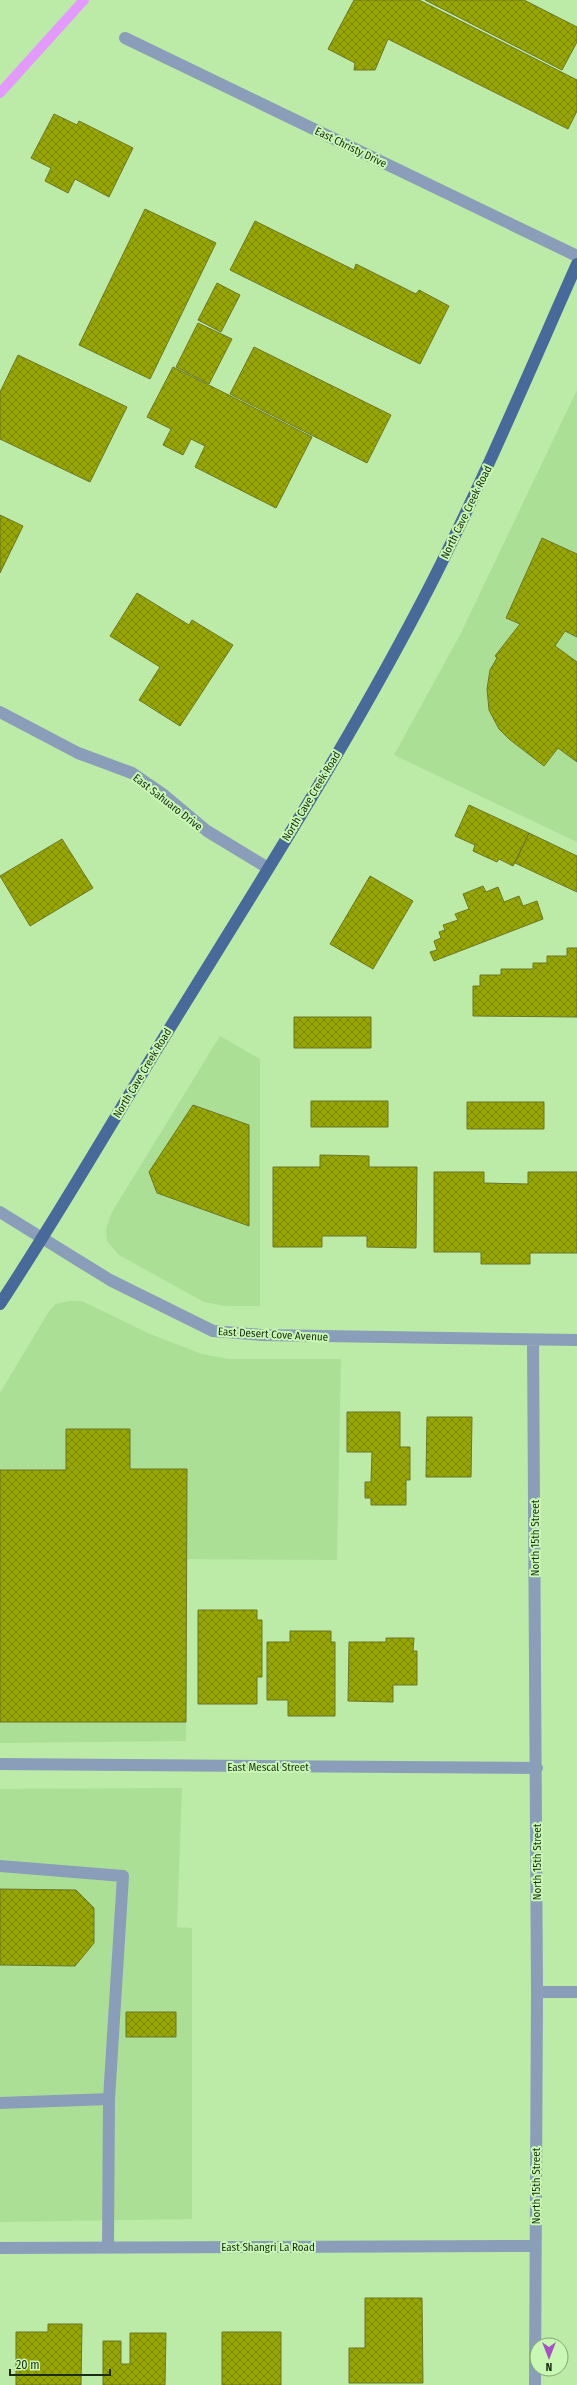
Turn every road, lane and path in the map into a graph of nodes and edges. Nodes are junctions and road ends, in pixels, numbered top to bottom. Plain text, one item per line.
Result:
1 (125, 38) dead end
2 (577, 256) edge
3 (577, 264) edge
4 (0, 712) edge
5 (268, 868) junction
6 (0, 1212) edge
7 (43, 1239) junction
8 (0, 1304) edge
9 (534, 1340) junction
10 (577, 1340) edge
11 (0, 1764) edge
12 (537, 1768) junction
13 (0, 1866) edge
14 (537, 1992) junction
15 (577, 1992) edge
16 (109, 2100) junction
17 (0, 2103) edge
18 (535, 2246) junction
19 (108, 2247) junction
20 (0, 2248) edge
21 (535, 2385) edge

1 - 2 street, East Christy Drive
3 - 5 main road, North Cave Creek Road
4 - 5 street, East Sahuaro Drive
5 - 7 main road, North Cave Creek Road
6 - 7 street, East Desert Cove Avenue
7 - 8 main road, North Cave Creek Road
7 - 9 street, East Desert Cove Avenue
9 - 10 street, East Desert Cove Avenue
9 - 12 street, North 15th Street
11 - 12 street, East Mescal Street
12 - 14 street, North 15th Street
13 - 16 street
14 - 15 street
14 - 18 street, North 15th Street
16 - 17 street
16 - 19 street
18 - 19 street, East Shangri La Road
18 - 21 street, North 15th Street
19 - 20 street, East Shangri La Road

